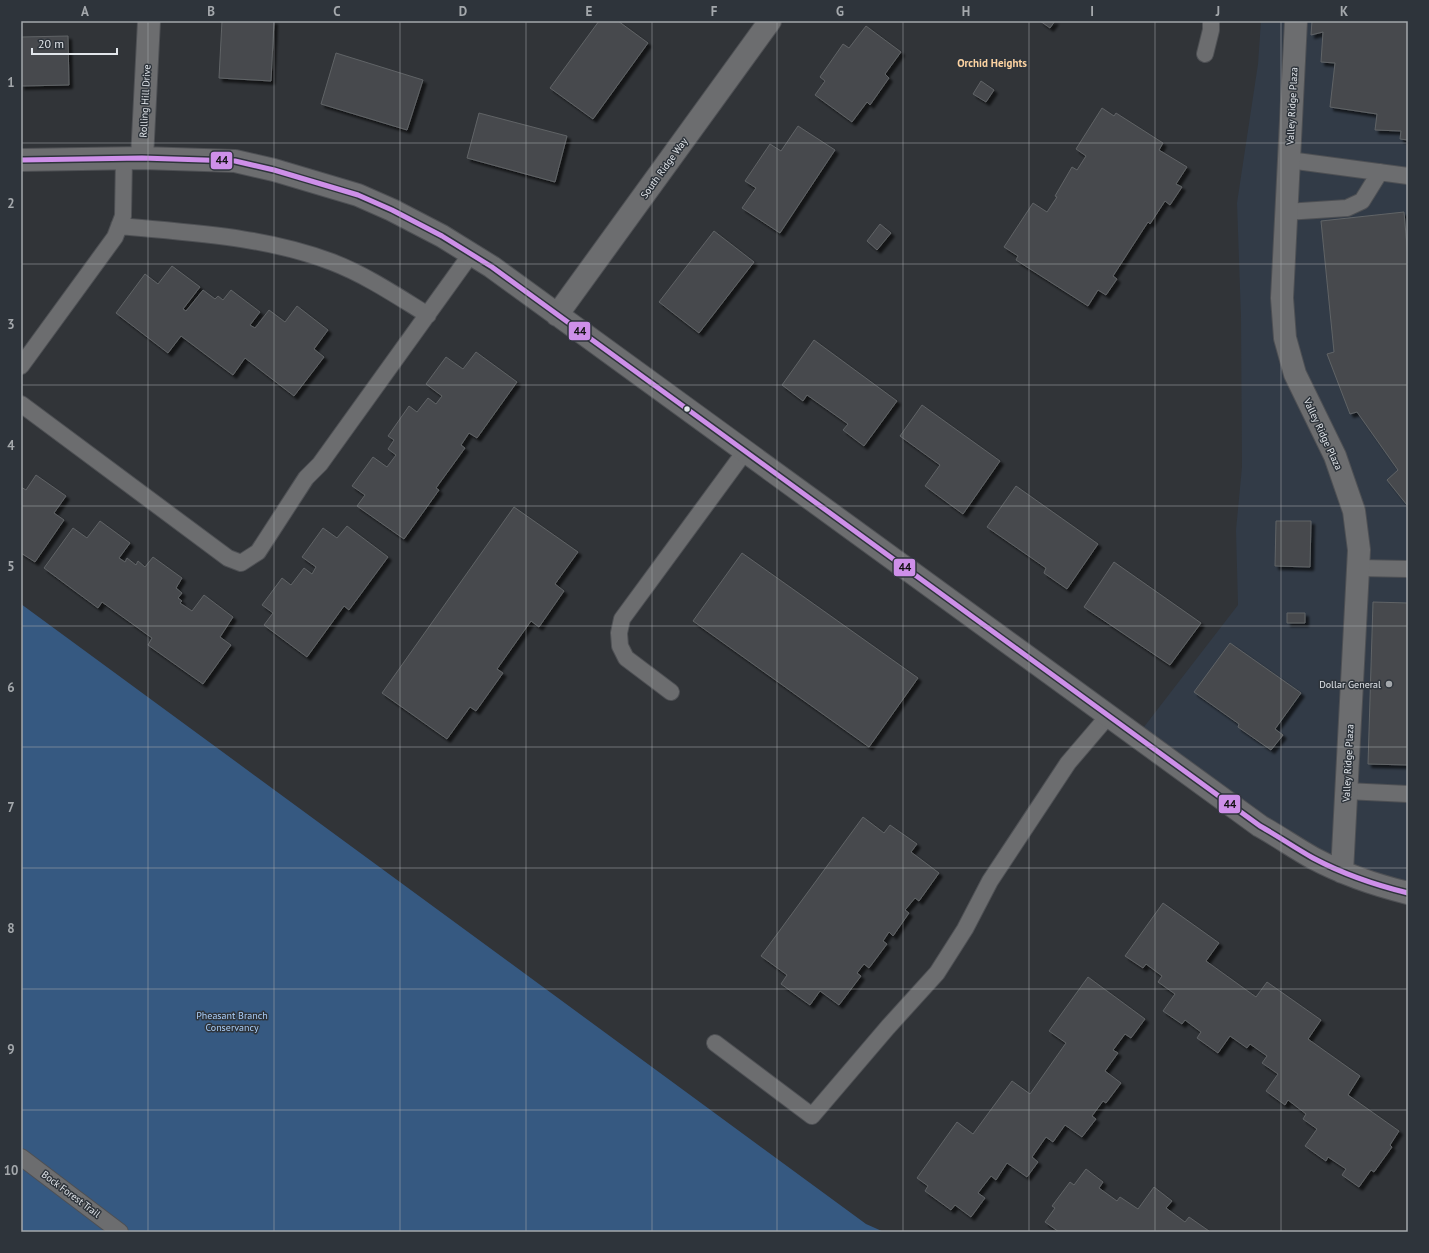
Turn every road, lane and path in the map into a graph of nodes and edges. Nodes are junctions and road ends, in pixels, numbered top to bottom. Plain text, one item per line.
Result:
1 (149, 21) edge
2 (770, 21) edge
3 (1211, 21) edge
4 (1296, 21) edge
5 (1205, 54) dead end
6 (133, 158) junction
7 (21, 160) edge
8 (1289, 160) junction
9 (1380, 172) junction
10 (1408, 176) edge
11 (1286, 212) junction
12 (119, 226) junction
13 (471, 254) junction
14 (428, 315) junction
15 (557, 316) junction
16 (21, 366) edge
17 (21, 404) edge
18 (746, 450) junction
19 (1359, 568) junction
20 (1408, 569) edge
21 (671, 692) dead end
22 (1109, 715) junction
23 (1346, 791) junction
24 (1408, 794) edge
25 (1342, 872) junction
26 (1408, 893) edge
27 (715, 1043) dead end
28 (21, 1157) edge
29 (120, 1232) edge

1 - 6 street, Rolling Hill Drive
2 - 15 street, South Ridge Way
3 - 5 lane
4 - 8 street, Valley Ridge Plaza
6 - 7 street
6 - 12 lane
6 - 13 street
8 - 9 lane
8 - 11 street, Valley Ridge Plaza
9 - 10 lane
9 - 11 lane
11 - 19 street, Valley Ridge Plaza
12 - 14 lane
12 - 16 lane
13 - 14 lane
13 - 15 street
14 - 17 lane
15 - 18 street
18 - 21 lane
18 - 22 street
19 - 20 lane
19 - 23 street, Valley Ridge Plaza
22 - 25 street
22 - 27 lane
23 - 24 lane
23 - 25 street, Valley Ridge Plaza
25 - 26 street
28 - 29 lane, Bock Forest Trail

